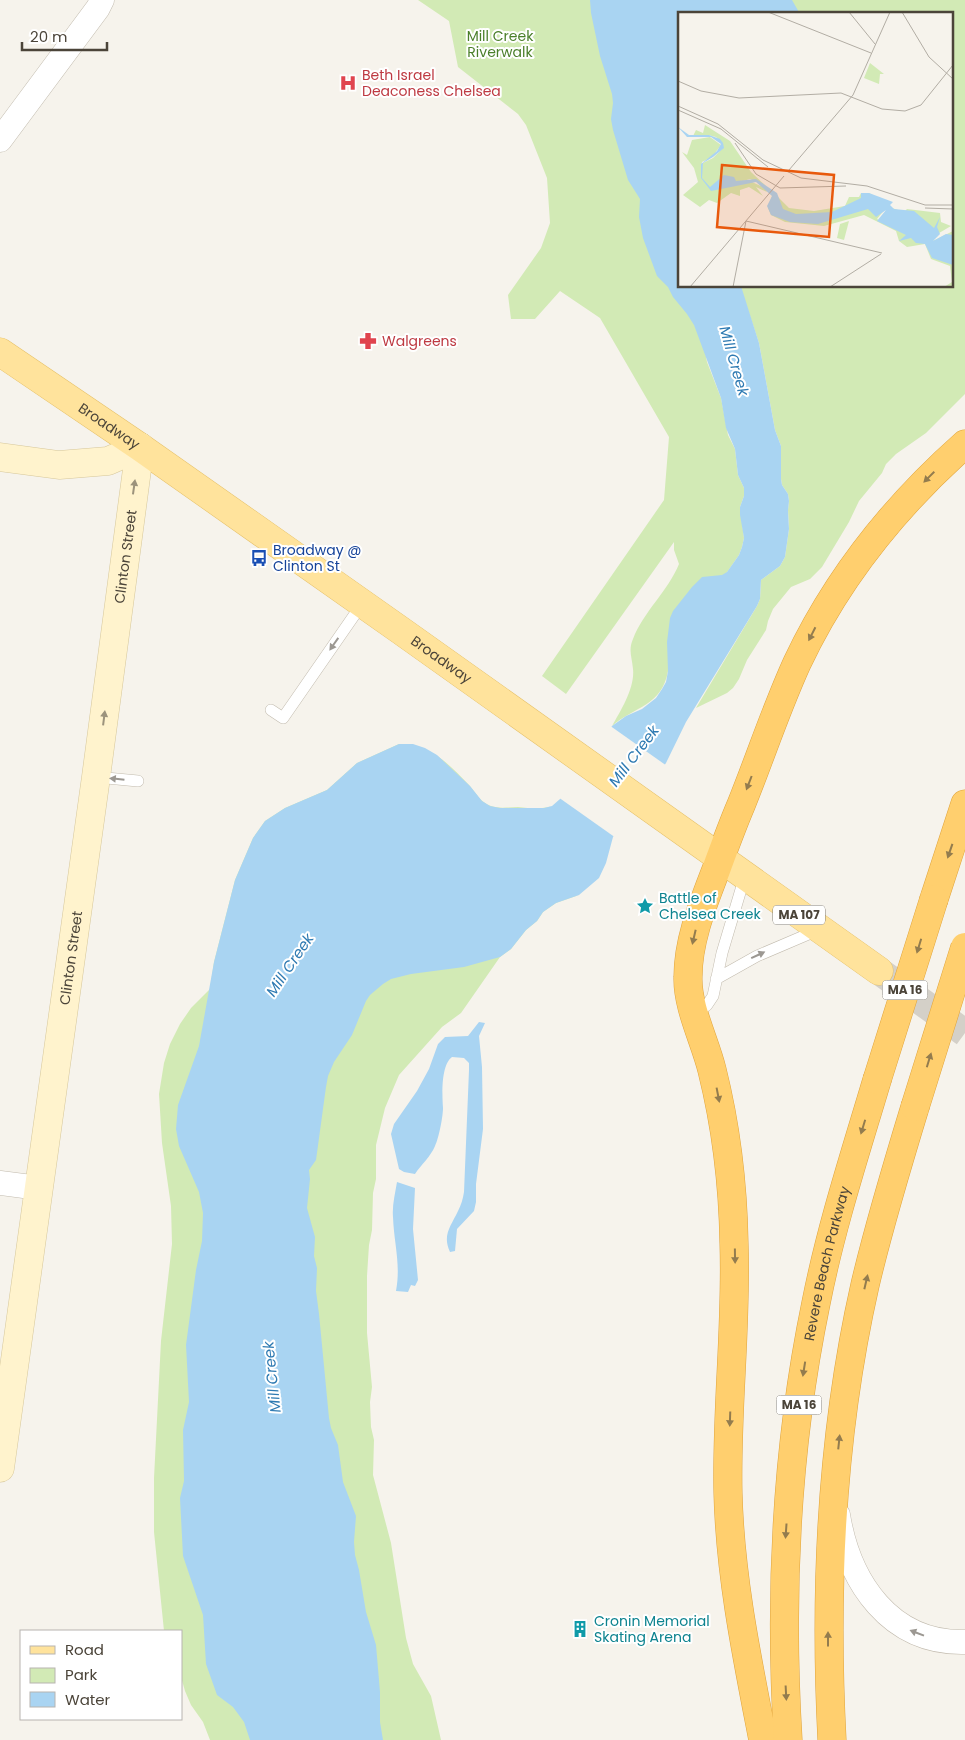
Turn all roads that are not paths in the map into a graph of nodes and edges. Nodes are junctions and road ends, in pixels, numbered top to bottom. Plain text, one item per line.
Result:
1 (96, 3) edge
2 (0, 140) edge
3 (0, 352) edge
4 (965, 444) edge
5 (140, 447) junction
6 (0, 458) edge
7 (362, 604) junction
8 (271, 710) dead end
9 (97, 772) junction
10 (138, 781) dead end
11 (965, 804) edge
12 (720, 858) junction
13 (745, 875) junction
14 (820, 929) junction
15 (965, 947) edge
16 (879, 971) tunnel mouth
17 (716, 979) junction
18 (695, 1014) junction
19 (0, 1182) edge
20 (39, 1188) junction
21 (0, 1468) edge
22 (835, 1482) junction
23 (965, 1642) edge
24 (763, 1740) edge
25 (788, 1740) edge
26 (832, 1740) edge

1 - 2 street
3 - 5 main road, Broadway
4 -> 12 highway
5 - 6 street
5 - 7 main road, Broadway
9 -> 5 street, Clinton Street
7 -> 8 lane
7 - 12 main road, Broadway
10 -> 9 lane
9 - 20 street, Clinton Street
11 -> 25 highway, Revere Beach Parkway / MA 16, bridge
12 - 13 main road, Broadway / MA 107
12 -> 18 highway
13 - 14 main road, Broadway / MA 107
13 - 17 lane
14 - 16 main road, Broadway / MA 107
17 -> 14 lane
22 -> 15 highway, MA 16, bridge
17 - 18 lane
18 -> 24 highway
19 - 20 street
20 - 21 street, Clinton Street
23 -> 22 street
26 -> 22 highway, MA 16

